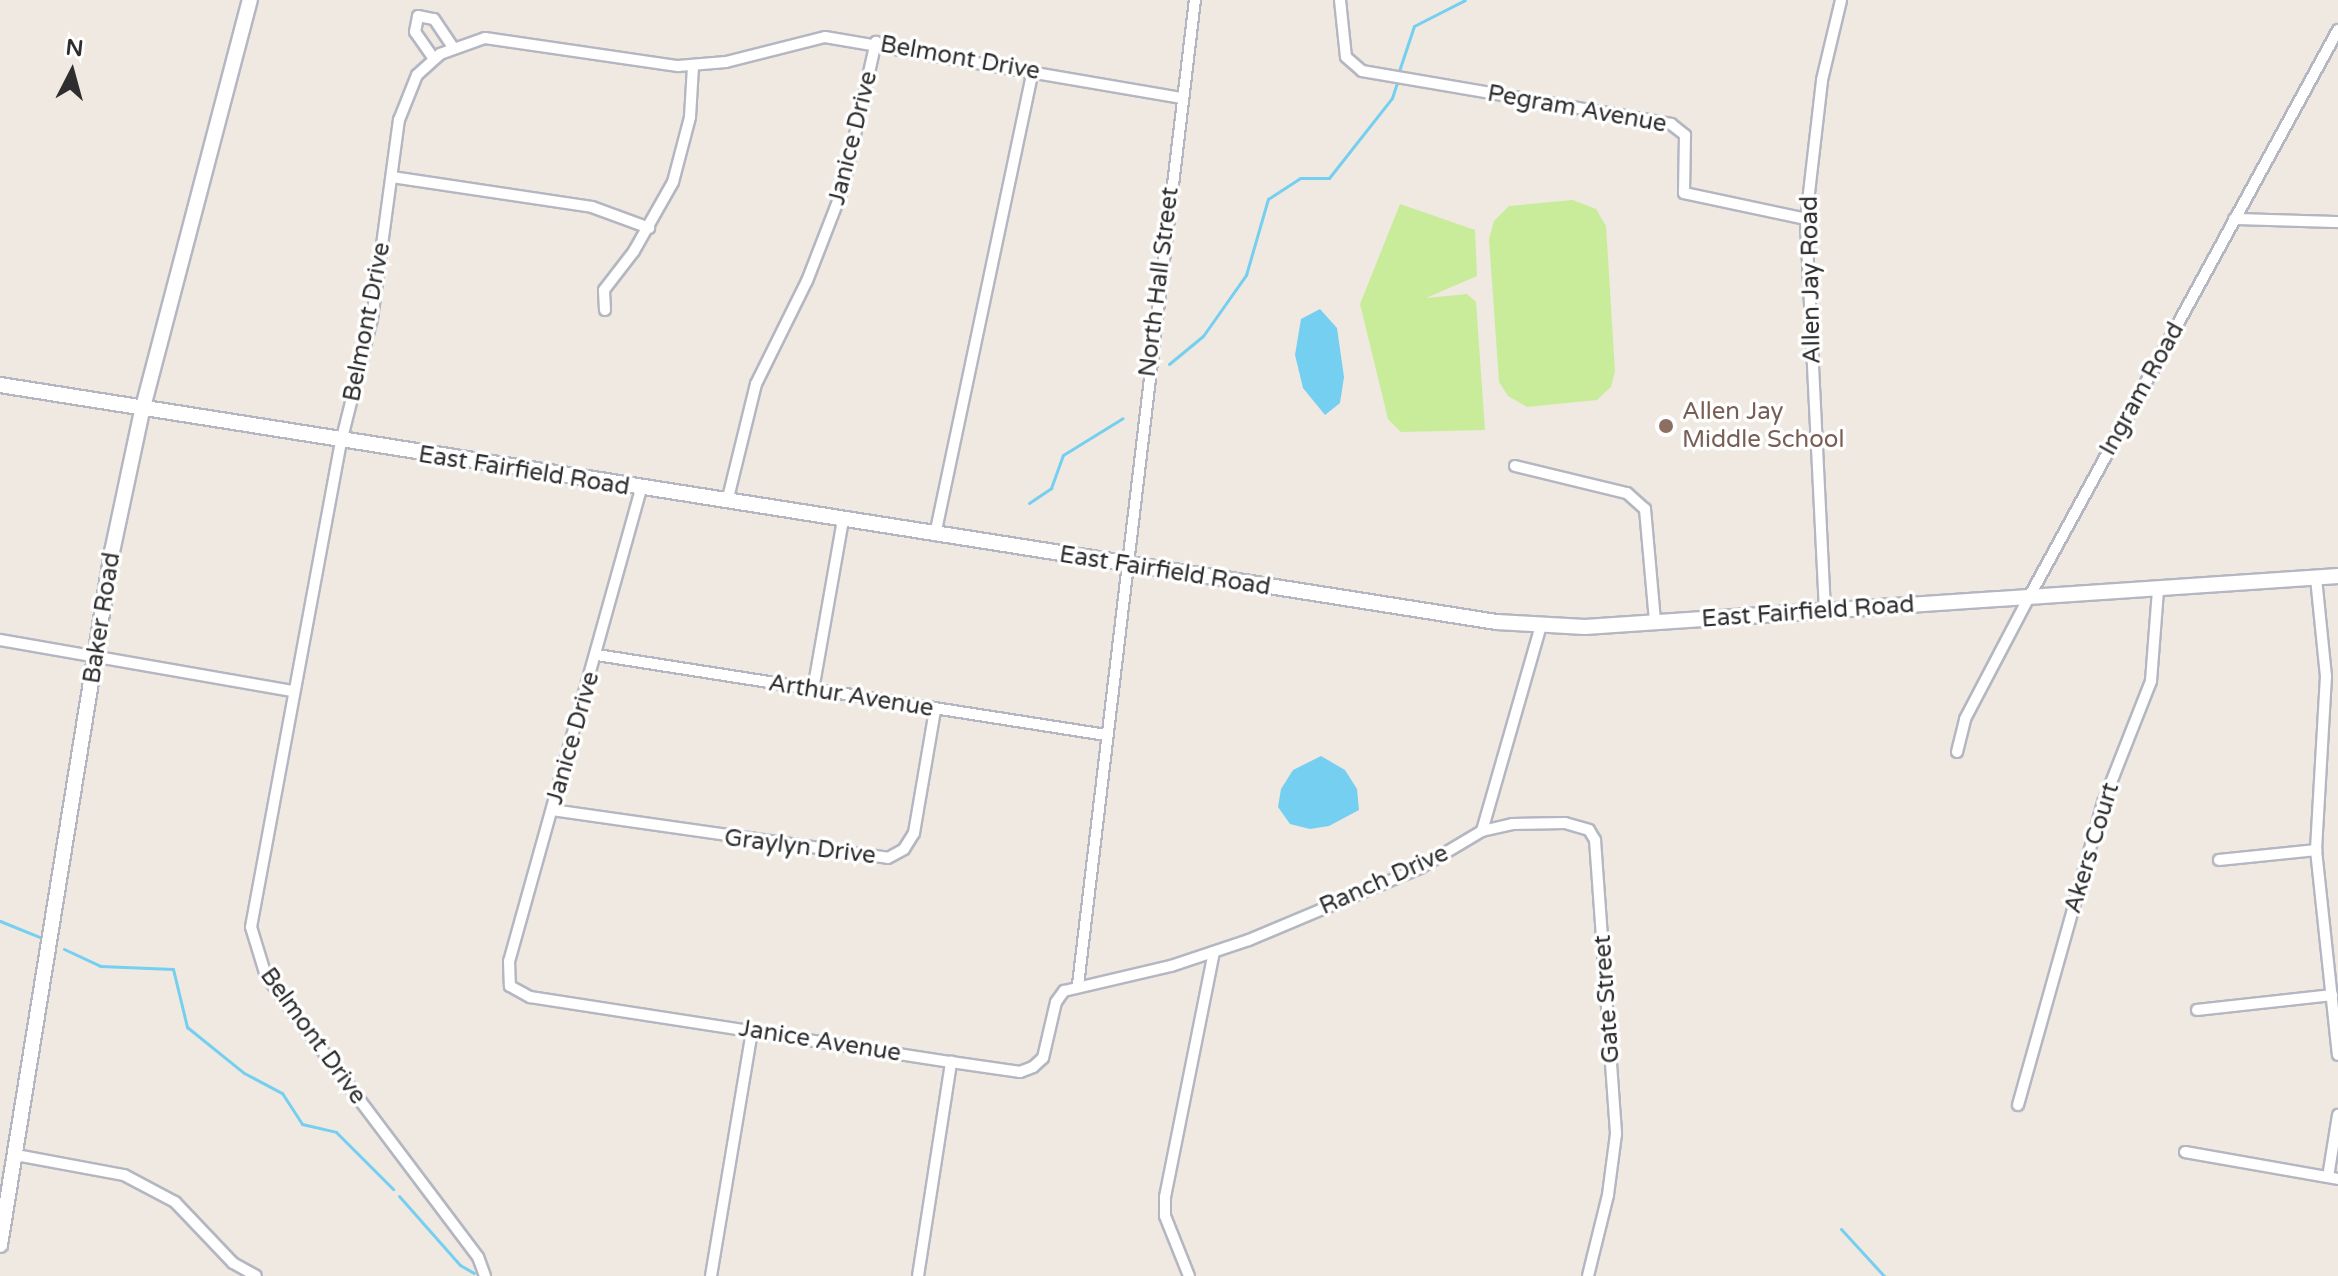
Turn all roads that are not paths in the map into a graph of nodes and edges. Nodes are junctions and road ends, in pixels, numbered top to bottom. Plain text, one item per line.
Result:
1 (250, 0) edge
2 (1195, 0) edge
3 (1340, 0) edge
4 (1841, 0) edge
5 (2338, 30) edge
6 (876, 42) junction
7 (453, 47) junction
8 (434, 59) junction
9 (693, 66) junction
10 (1033, 71) junction
11 (1181, 98) junction
12 (392, 177) junction
13 (1806, 219) junction
14 (2234, 219) junction
15 (2338, 222) edge
16 (649, 228) junction
17 (605, 310) dead end
18 (0, 385) edge
19 (142, 411) junction
20 (341, 442) junction
21 (1515, 466) dead end
22 (641, 489) junction
23 (727, 502) junction
24 (843, 520) junction
25 (935, 535) junction
26 (1129, 564) junction
27 (2338, 576) edge
28 (2316, 578) junction
29 (2158, 590) junction
30 (2028, 599) junction
31 (1825, 611) junction
32 (1655, 622) junction
33 (1541, 625) junction
34 (0, 640) edge
35 (597, 655) junction
36 (95, 659) junction
37 (813, 690) junction
38 (292, 691) junction
39 (935, 710) junction
40 (1106, 735) junction
41 (1957, 752) dead end
42 (552, 810) junction
43 (1482, 831) junction
44 (2316, 850) junction
45 (2219, 860) dead end
46 (1214, 952) junction
47 (1078, 985) junction
48 (510, 986) joint
49 (2332, 995) junction
50 (2197, 1010) dead end
51 (752, 1031) junction
52 (2338, 1055) edge
53 (951, 1062) junction
54 (2018, 1105) dead end
55 (2338, 1115) edge
56 (2185, 1152) dead end
57 (16, 1155) junction
58 (2333, 1178) edge
59 (0, 1245) edge
60 (256, 1276) edge
61 (485, 1276) edge
62 (711, 1276) edge
63 (918, 1276) edge
64 (1189, 1276) edge
65 (1588, 1276) edge

1 - 19 main road, Baker Road
2 - 11 street, North Hall Street
3 - 13 street, Pegram Avenue
4 - 13 street, Allen Jay Road
5 - 14 street, Ingram Road
6 - 9 street, Belmont Drive
6 - 10 street, Belmont Drive
6 - 23 street, Janice Drive
7 - 8 street, Belmont Drive
7 - 8 street
7 - 9 street, Belmont Drive
8 - 12 street, Belmont Drive
9 - 16 street
10 - 11 street, Belmont Drive
10 - 25 street
11 - 26 street, North Hall Street
12 - 16 street
12 - 20 street, Belmont Drive
13 - 31 street, Allen Jay Road
14 - 15 street
14 - 30 street, Ingram Road
16 - 17 street
18 - 19 main road, East Fairfield Road
19 - 20 main road, East Fairfield Road
19 - 36 main road, Baker Road
20 - 22 main road, East Fairfield Road
20 - 38 street, Belmont Drive
21 - 32 street
22 - 23 main road, East Fairfield Road
22 - 35 street, Janice Drive
23 - 24 main road, East Fairfield Road
24 - 25 main road, East Fairfield Road
24 - 37 street
25 - 26 main road, East Fairfield Road
26 - 33 main road, East Fairfield Road
26 - 40 street, North Hall Street
27 - 28 main road, East Fairfield Road
28 - 29 main road, East Fairfield Road
28 - 44 street
29 - 30 main road, East Fairfield Road
29 - 54 street, Akers Court
30 - 31 main road, East Fairfield Road
30 - 41 street, Ingram Road
31 - 32 main road, East Fairfield Road
32 - 33 main road, East Fairfield Road
33 - 43 street
34 - 36 street
35 - 37 street, Arthur Avenue
35 - 42 street, Janice Drive
36 - 38 street
36 - 57 main road, Baker Road
37 - 39 street, Arthur Avenue
38 - 61 street, Belmont Drive
39 - 40 street, Arthur Avenue
39 - 42 street, Graylyn Drive
40 - 47 street, North Hall Street
42 - 48 street, Janice Drive
43 - 46 street, Ranch Drive
43 - 65 street, Gate Street
44 - 45 street
44 - 49 street
46 - 47 street, Ranch Drive
46 - 64 street
47 - 53 street, Janice Avenue
48 - 51 street, Janice Avenue
49 - 50 street
49 - 52 street
51 - 53 street, Janice Avenue
51 - 62 street
53 - 63 street
55 - 58 street
56 - 58 street
57 - 59 main road, Baker Road
57 - 60 street

